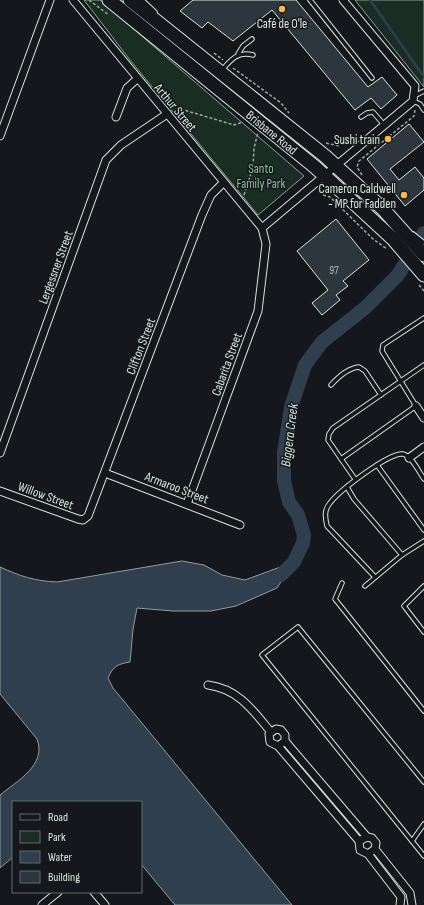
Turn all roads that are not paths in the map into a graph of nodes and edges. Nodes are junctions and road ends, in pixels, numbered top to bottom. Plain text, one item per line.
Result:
1 (50, 0) edge
2 (73, 0) edge
3 (110, 0) edge
4 (130, 0) edge
5 (142, 0) edge
6 (310, 0) edge
7 (343, 0) edge
8 (160, 16) dead end
9 (165, 22) dead end
10 (179, 38) junction
11 (252, 40) dead end
12 (238, 54) junction
13 (253, 55) dead end
14 (224, 68) junction
15 (372, 78) dead end
16 (137, 79) junction
17 (424, 91) edge
18 (413, 99) junction
19 (424, 110) edge
20 (167, 114) junction
21 (116, 117) dead end
22 (361, 117) dead end
23 (385, 126) junction
24 (0, 136) edge
25 (336, 165) junction
26 (324, 175) junction
27 (223, 183) junction
28 (262, 228) junction
29 (402, 237) junction
30 (424, 243) edge
31 (424, 255) edge
32 (421, 271) edge
33 (424, 318) edge
34 (424, 365) edge
35 (401, 381) junction
36 (331, 385) dead end
37 (381, 395) junction
38 (416, 406) junction
39 (424, 418) edge
40 (424, 448) edge
41 (0, 453) edge
42 (409, 458) junction
43 (341, 459) junction
44 (378, 465) junction
45 (105, 472) junction
46 (355, 479) junction
47 (424, 479) edge
48 (347, 487) junction
49 (0, 491) edge
50 (187, 504) junction
51 (84, 520) joint
52 (240, 524) dead end
53 (424, 530) edge
54 (424, 541) edge
55 (402, 555) junction
56 (375, 577) junction
57 (342, 583) dead end
58 (365, 586) dead end
59 (424, 586) edge
60 (424, 632) edge
61 (208, 685) dead end
62 (424, 711) edge
63 (270, 731) junction
64 (285, 741) junction
65 (278, 746) junction
66 (424, 782) edge
67 (424, 824) edge
68 (367, 836) junction
69 (412, 840) junction
70 (360, 841) junction
71 (375, 849) junction
72 (368, 854) junction
73 (424, 856) edge
74 (57, 893) edge
75 (95, 893) edge
76 (42, 905) edge
77 (104, 905) edge
78 (400, 905) edge
79 (412, 905) edge

1 - 24 street
2 - 16 street, Arthur Street
3 - 26 highway, Brisbane Road
4 - 10 highway, Brisbane Road
5 - 8 lane
6 - 15 lane
7 - 18 street
9 - 10 lane, Brisbane Road
10 - 14 highway, Brisbane Road
11 - 12 lane
12 - 13 lane
12 - 14 lane
14 - 25 highway, Brisbane Road
16 - 20 street, Arthur Street
16 - 21 street
17 - 18 lane
18 - 19 lane
18 - 23 street
20 - 27 street, Arthur Street
20 - 41 street, Lergessner Street
22 - 23 lane
23 - 25 street
25 - 26 street
25 - 29 highway, Brisbane Road
26 - 28 street
26 - 29 highway, Brisbane Road
27 - 28 street, Arthur Street
27 - 45 street, Clifton Street
28 - 50 street, Cabarita Street
29 - 30 lane, Brisbane Road
29 - 31 highway, Brisbane Road
29 - 32 highway, Brisbane Road
33 - 35 lane
34 - 35 lane
35 - 37 lane
35 - 38 lane
36 - 37 lane
37 - 43 lane
38 - 39 street
38 - 43 lane
40 - 42 street
42 - 44 lane
42 - 47 lane
43 - 46 lane
44 - 46 lane
44 - 53 lane
45 - 50 street, Armaroo Street
45 - 51 street, Clifton Street
46 - 48 lane
48 - 55 lane
48 - 56 lane
49 - 51 street, Willow Street
50 - 52 street, Armaroo Street
54 - 55 lane
55 - 56 lane
56 - 58 lane
57 - 62 lane
59 - 60 lane
61 - 63 street
63 - 64 street
63 - 65 street
64 - 65 street
64 - 68 street
65 - 70 street
66 - 69 lane
67 - 69 lane
68 - 70 street
68 - 71 street
69 - 73 lane
70 - 72 street
71 - 72 street
71 - 79 street
72 - 78 street
74 - 76 street
75 - 77 street

